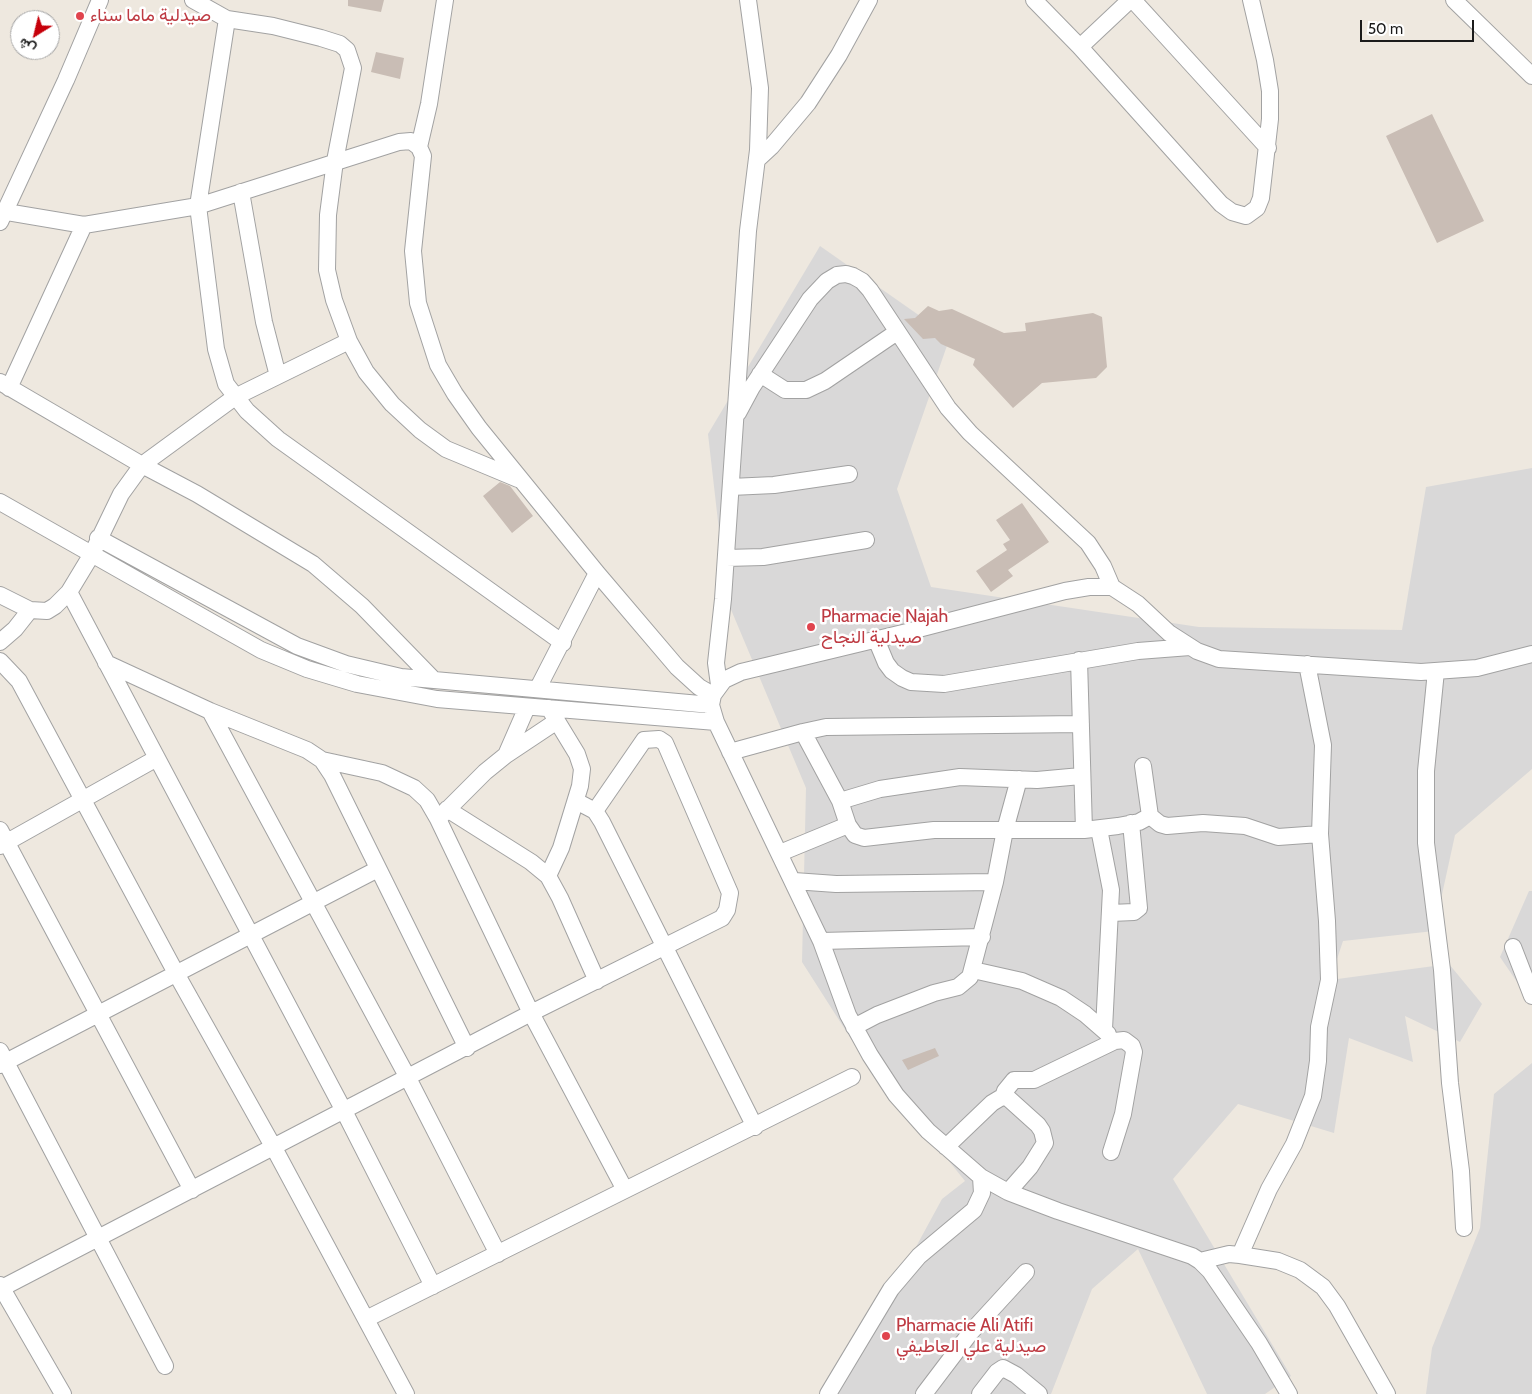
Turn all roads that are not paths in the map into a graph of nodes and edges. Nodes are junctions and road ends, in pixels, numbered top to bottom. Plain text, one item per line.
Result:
1 (100, 0) edge
2 (193, 0) edge
3 (445, 0) edge
4 (748, 0) edge
5 (869, 0) edge
6 (1034, 0) edge
7 (1132, 0) edge
8 (1251, 0) edge
9 (1454, 0) edge
10 (227, 19) junction
11 (1080, 47) junction
12 (1532, 76) edge
13 (419, 147) junction
14 (1268, 148) junction
15 (757, 160) junction
16 (334, 161) junction
17 (241, 192) junction
18 (198, 206) junction
19 (1, 215) edge
20 (84, 224) junction
21 (896, 332) junction
22 (350, 341) junction
23 (760, 374) junction
24 (278, 376) junction
25 (5, 385) edge
26 (235, 397) junction
27 (735, 417) junction
28 (142, 465) junction
29 (849, 474) dead end
30 (519, 479) junction
31 (730, 486) junction
32 (0, 502) edge
33 (98, 538) junction
34 (866, 540) dead end
35 (92, 554) junction
36 (726, 558) junction
37 (597, 573) junction
38 (1112, 587) junction
39 (69, 592) junction
40 (0, 595) edge
41 (30, 610) junction
42 (876, 639) junction
43 (0, 642) edge
44 (563, 643) junction
45 (1190, 647) junction
46 (1532, 654) edge
47 (1079, 660) junction
48 (0, 661) edge
49 (106, 662) junction
50 (1307, 664) junction
51 (1436, 671) junction
52 (434, 680) junction
53 (538, 688) junction
54 (714, 695) junction
55 (527, 707) junction
56 (210, 711) junction
57 (553, 714) junction
58 (716, 722) junction
59 (1081, 724) junction
60 (803, 732) junction
61 (730, 752) junction
62 (506, 755) junction
63 (157, 758) junction
64 (322, 760) junction
65 (1143, 766) dead end
66 (1081, 776) junction
67 (1020, 779) junction
68 (82, 800) junction
69 (840, 800) junction
70 (576, 801) junction
71 (595, 811) junction
72 (442, 814) junction
73 (1150, 816) junction
74 (1131, 823) junction
75 (848, 825) junction
76 (1092, 829) junction
77 (1005, 830) junction
78 (1320, 834) junction
79 (2, 839) edge
80 (780, 853) junction
81 (378, 869) junction
82 (548, 876) junction
83 (794, 881) junction
84 (995, 882) junction
85 (312, 904) junction
86 (1111, 913) junction
87 (251, 934) junction
88 (982, 937) junction
89 (821, 940) junction
90 (664, 947) junction
91 (1513, 948) dead end
92 (972, 970) junction
93 (177, 975) junction
94 (597, 981) junction
95 (1532, 996) edge
96 (531, 1013) junction
97 (98, 1014) junction
98 (854, 1027) junction
99 (1104, 1029) junction
100 (1115, 1041) junction
101 (467, 1048) junction
102 (2, 1060) edge
103 (852, 1077) dead end
104 (408, 1078) junction
105 (1004, 1097) junction
106 (344, 1111) junction
107 (755, 1127) junction
108 (946, 1147) junction
109 (274, 1148) junction
110 (1111, 1152) dead end
111 (980, 1177) junction
112 (192, 1190) junction
113 (625, 1190) junction
114 (1008, 1192) junction
115 (1464, 1228) dead end
116 (97, 1239) junction
117 (498, 1254) junction
118 (1240, 1255) junction
119 (1200, 1261) junction
120 (1026, 1272) dead end
121 (433, 1286) junction
122 (1, 1287) edge
123 (366, 1319) junction
124 (165, 1366) dead end
125 (1037, 1393) edge
126 (63, 1394) edge
127 (406, 1394) edge
128 (828, 1394) edge
129 (924, 1394) edge
130 (980, 1394) edge
131 (1289, 1394) edge
132 (1387, 1394) edge

1 - 19 street
2 - 10 street
3 - 13 street
4 - 15 street
5 - 15 street
6 - 11 street
7 - 11 street
7 - 14 street
8 - 14 street
9 - 12 street
10 - 16 street
10 - 18 street
11 - 14 street
13 - 16 street
13 - 30 street
15 - 27 street
16 - 17 street
16 - 22 street
17 - 18 street
17 - 24 street
18 - 20 street
18 - 26 street
19 - 20 street
20 - 25 street
21 - 23 street
21 - 23 street
21 - 38 street
22 - 24 street
22 - 30 street
23 - 27 street
24 - 26 street
25 - 28 street
26 - 28 street
26 - 44 street
27 - 31 street
28 - 33 street
28 - 52 street
29 - 31 street
30 - 37 street
31 - 36 street
32 - 35 street
33 - 35 street
33 - 52 street
34 - 36 street
35 - 39 street
35 - 55 street
36 - 54 street
37 - 44 street
37 - 54 street
38 - 42 street
38 - 45 street
39 - 41 street
39 - 49 street
40 - 41 street
41 - 43 street
42 - 47 street
42 - 54 street
44 - 53 street
45 - 47 street
45 - 50 street
46 - 51 street
47 - 59 street
48 - 68 street
49 - 56 street
49 - 63 street
50 - 51 street
50 - 78 street
51 - 115 street
52 - 53 street
53 - 54 street
54 - 58 street
55 - 57 street
55 - 62 street
56 - 64 street
56 - 85 street
57 - 58 street
57 - 62 street
57 - 70 street
58 - 61 street
59 - 60 street
59 - 66 street
60 - 61 street
60 - 69 street
61 - 80 street
62 - 72 street
63 - 68 street
63 - 87 street
64 - 72 street
64 - 81 street
65 - 73 street
66 - 67 street
66 - 76 street
67 - 69 street
67 - 77 street
68 - 79 street
68 - 93 street
69 - 75 street
70 - 71 street
70 - 82 street
71 - 90 street
71 - 90 street
72 - 82 street
72 - 96 street
73 - 74 street
73 - 78 street
74 - 76 street
74 - 86 street
75 - 77 street
75 - 80 street
76 - 77 street
76 - 86 street
77 - 84 street
78 - 118 street
79 - 97 street
80 - 83 street
81 - 85 street
81 - 101 street
82 - 94 street
83 - 84 street
83 - 89 street
84 - 88 street
85 - 87 street
85 - 104 street
86 - 99 street
87 - 93 street
87 - 106 street
88 - 89 street
88 - 92 street
89 - 98 street
90 - 94 street
90 - 107 street
91 - 95 street
92 - 98 street
92 - 99 street
93 - 97 street
93 - 109 street
94 - 96 street
96 - 101 street
96 - 113 street
97 - 102 street
97 - 112 street
98 - 108 street
99 - 100 street
100 - 105 street
100 - 110 street
101 - 104 street
102 - 116 street
103 - 107 street
104 - 106 street
104 - 117 street
105 - 108 street
105 - 114 street
106 - 109 street
106 - 121 street
107 - 113 street
108 - 111 street
109 - 112 street
109 - 123 street
111 - 114 street
111 - 128 street
112 - 116 street
113 - 117 street
114 - 119 street
116 - 122 street
116 - 124 street
117 - 121 street
118 - 119 street
118 - 132 street
119 - 131 street
120 - 129 street
121 - 123 street
122 - 126 street
123 - 127 street
125 - 130 street

